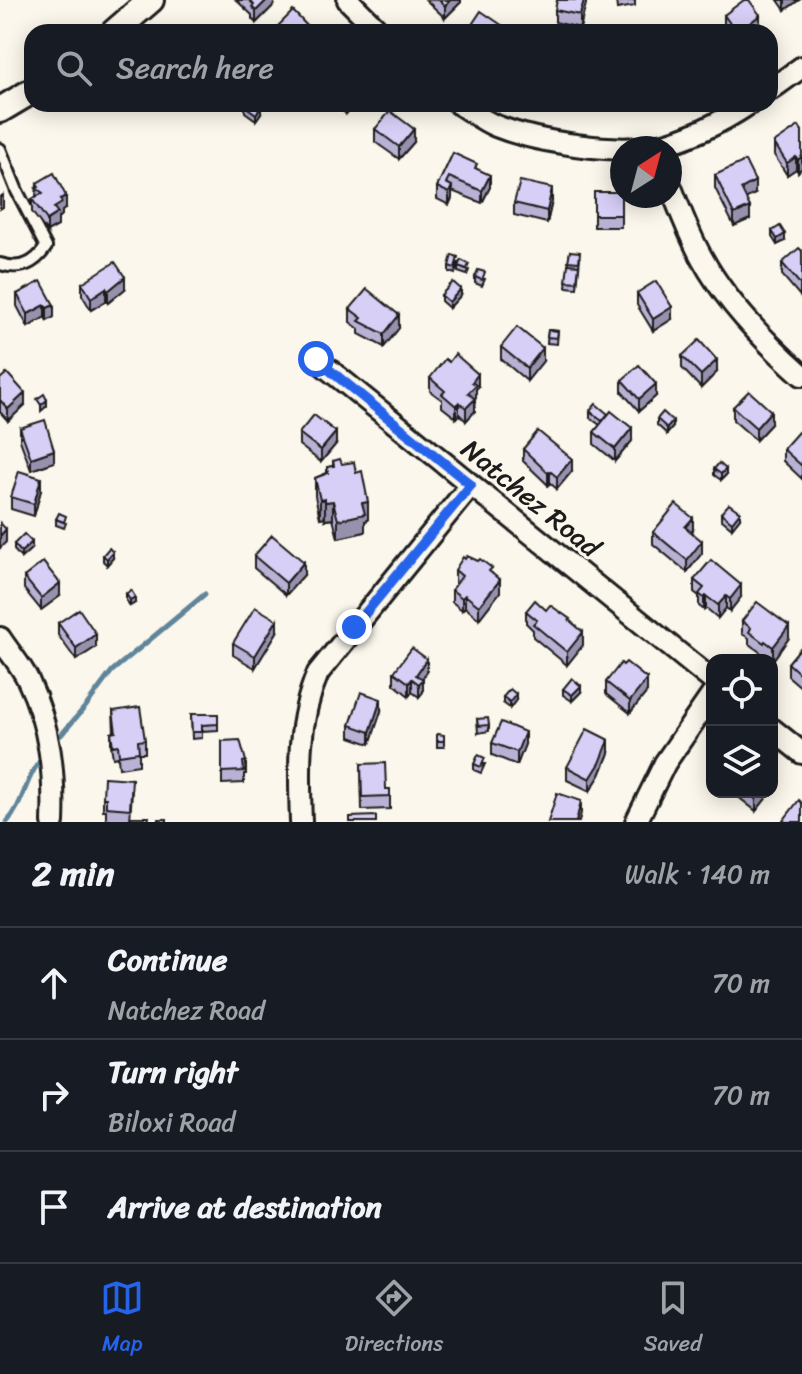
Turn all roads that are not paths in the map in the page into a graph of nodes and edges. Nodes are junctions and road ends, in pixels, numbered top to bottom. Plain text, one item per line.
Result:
1 (151, 0) edge
2 (348, 0) edge
3 (123, 24) edge
4 (372, 24) edge
5 (802, 67) edge
6 (778, 84) edge
7 (24, 96) edge
8 (0, 110) edge
9 (472, 112) edge
10 (736, 112) edge
11 (682, 137) edge
12 (610, 148) edge
13 (0, 149) edge
14 (680, 208) edge
15 (0, 264) edge
16 (316, 359) dead end
17 (802, 375) edge
18 (471, 485) junction
19 (0, 638) edge
20 (706, 675) edge
21 (706, 704) edge
22 (778, 734) edge
23 (802, 753) edge
24 (53, 822) edge
25 (301, 822) edge
26 (636, 822) edge

1 - 3 street
2 - 4 street
5 - 6 street
7 - 8 street
9 - 12 street
10 - 11 street
13 - 15 lane
14 - 17 street
16 - 18 street, Natchez Road
18 - 20 street, Natchez Road
18 - 25 street
19 - 24 street
21 - 26 street
22 - 23 street

